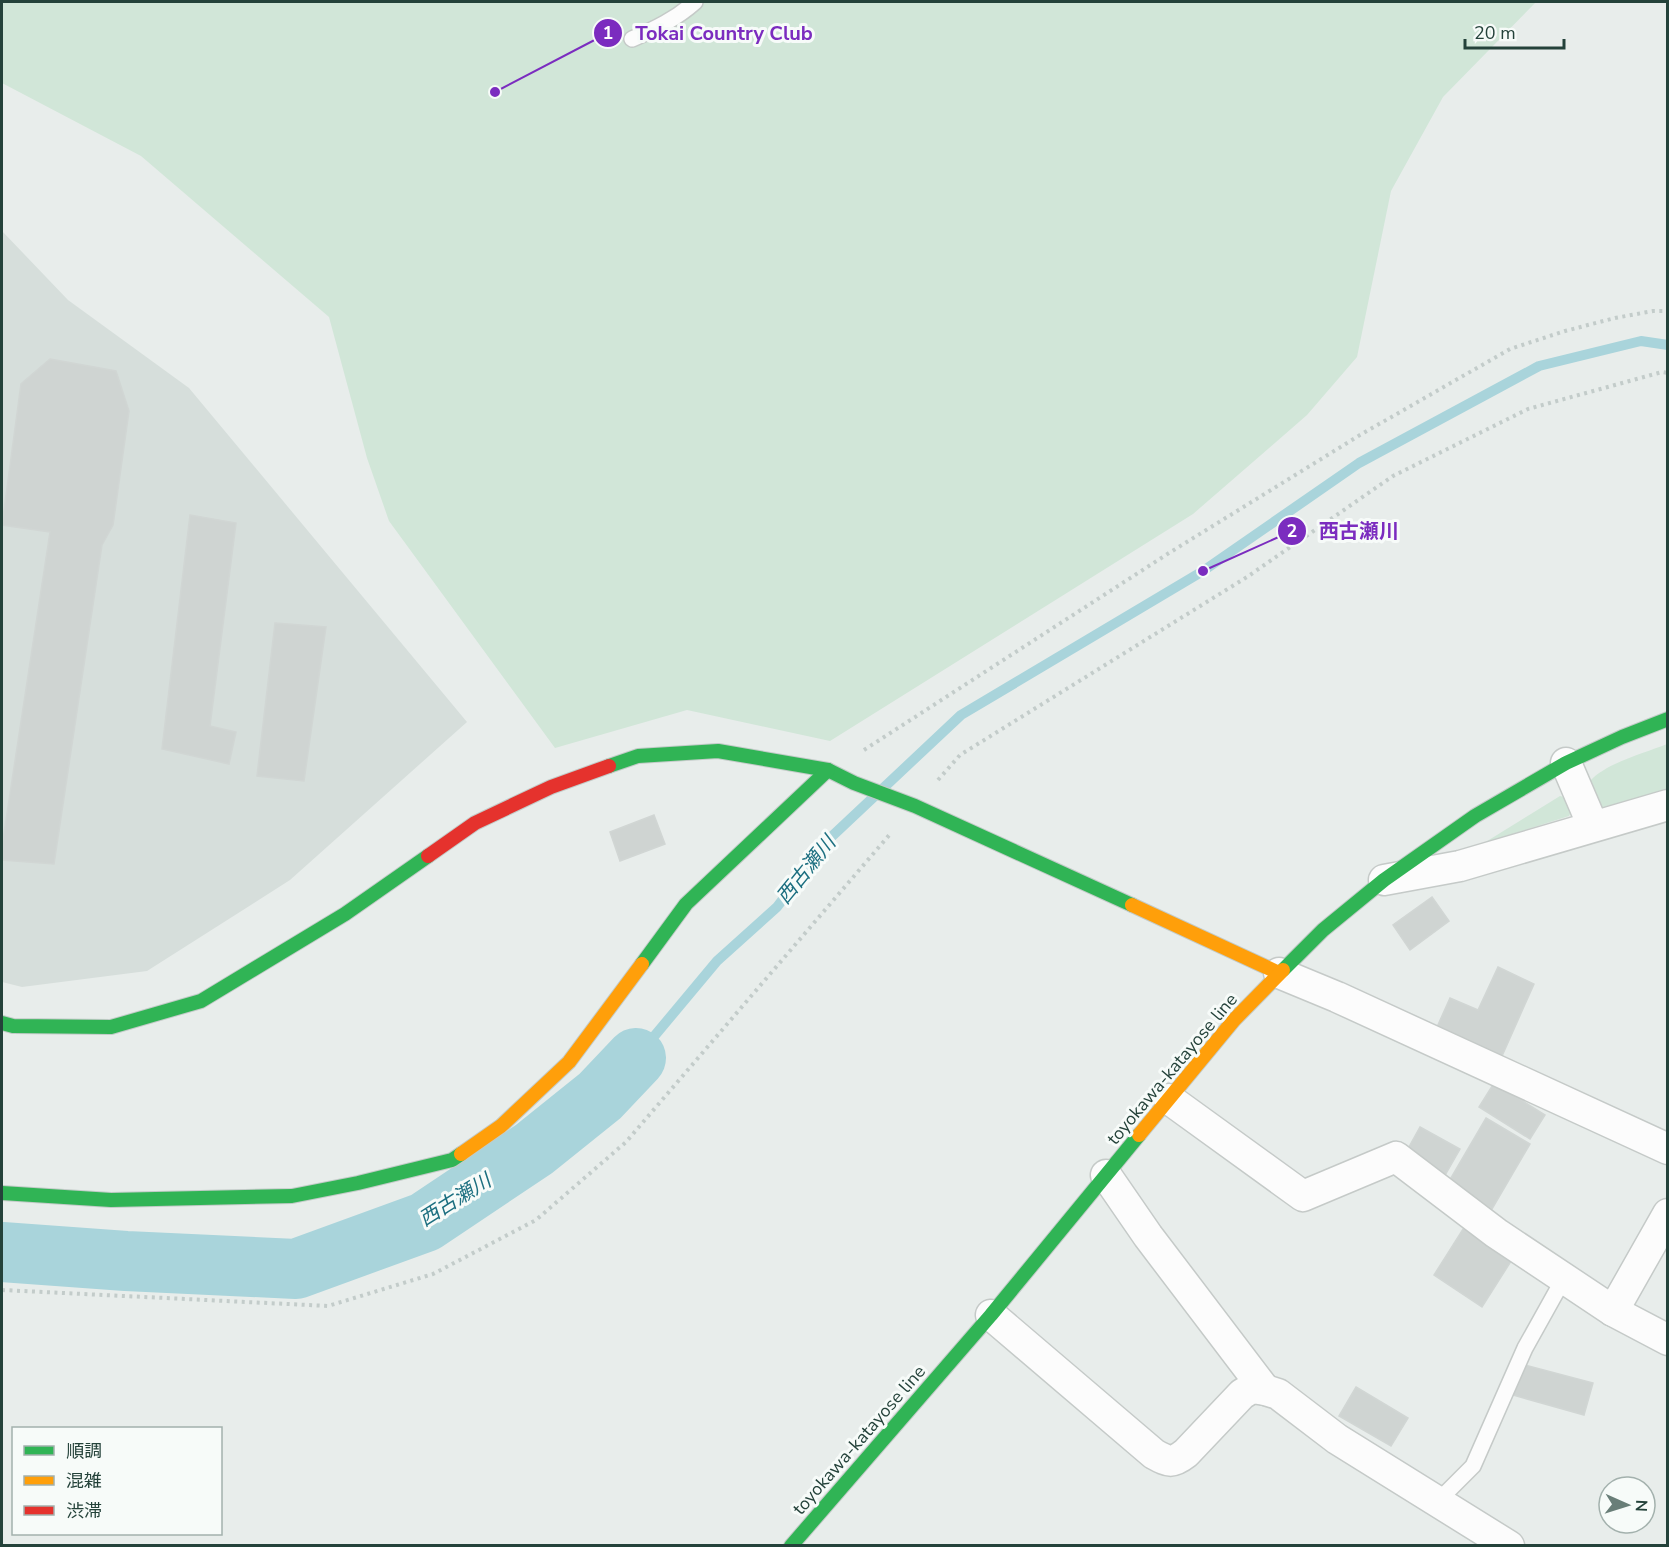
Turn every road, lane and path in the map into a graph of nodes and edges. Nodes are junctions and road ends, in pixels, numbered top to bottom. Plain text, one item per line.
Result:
1 (695, 2) edge
2 (632, 39) dead end
3 (1668, 310) edge
4 (1668, 373) edge
5 (1668, 719) edge
6 (960, 755) dead end
7 (1566, 764) junction
8 (828, 770) junction
9 (1668, 805) edge
10 (1593, 826) junction
11 (1384, 880) junction
12 (1280, 973) junction
13 (2, 1023) edge
14 (1169, 1099) junction
15 (1668, 1149) edge
16 (1106, 1175) junction
17 (2, 1193) edge
18 (1668, 1214) edge
19 (1564, 1278) junction
20 (1613, 1311) junction
21 (991, 1315) junction
22 (1668, 1340) edge
23 (1265, 1389) junction
24 (1438, 1501) junction
25 (791, 1545) edge
26 (1509, 1545) edge

1 - 2 lane
3 - 8 path
4 - 6 path
5 - 7 street, toyokawa-katayose line
7 - 10 street
7 - 11 street, toyokawa-katayose line
8 - 12 street
8 - 13 street
8 - 17 street
9 - 10 street
10 - 11 street
11 - 12 street, toyokawa-katayose line
12 - 14 street, toyokawa-katayose line
12 - 15 street
14 - 16 street, toyokawa-katayose line
14 - 19 street
16 - 21 street, toyokawa-katayose line
16 - 23 street
18 - 20 street
19 - 20 street
19 - 24 lane
20 - 22 street
21 - 23 street
21 - 25 street, toyokawa-katayose line
23 - 24 street
24 - 26 street

